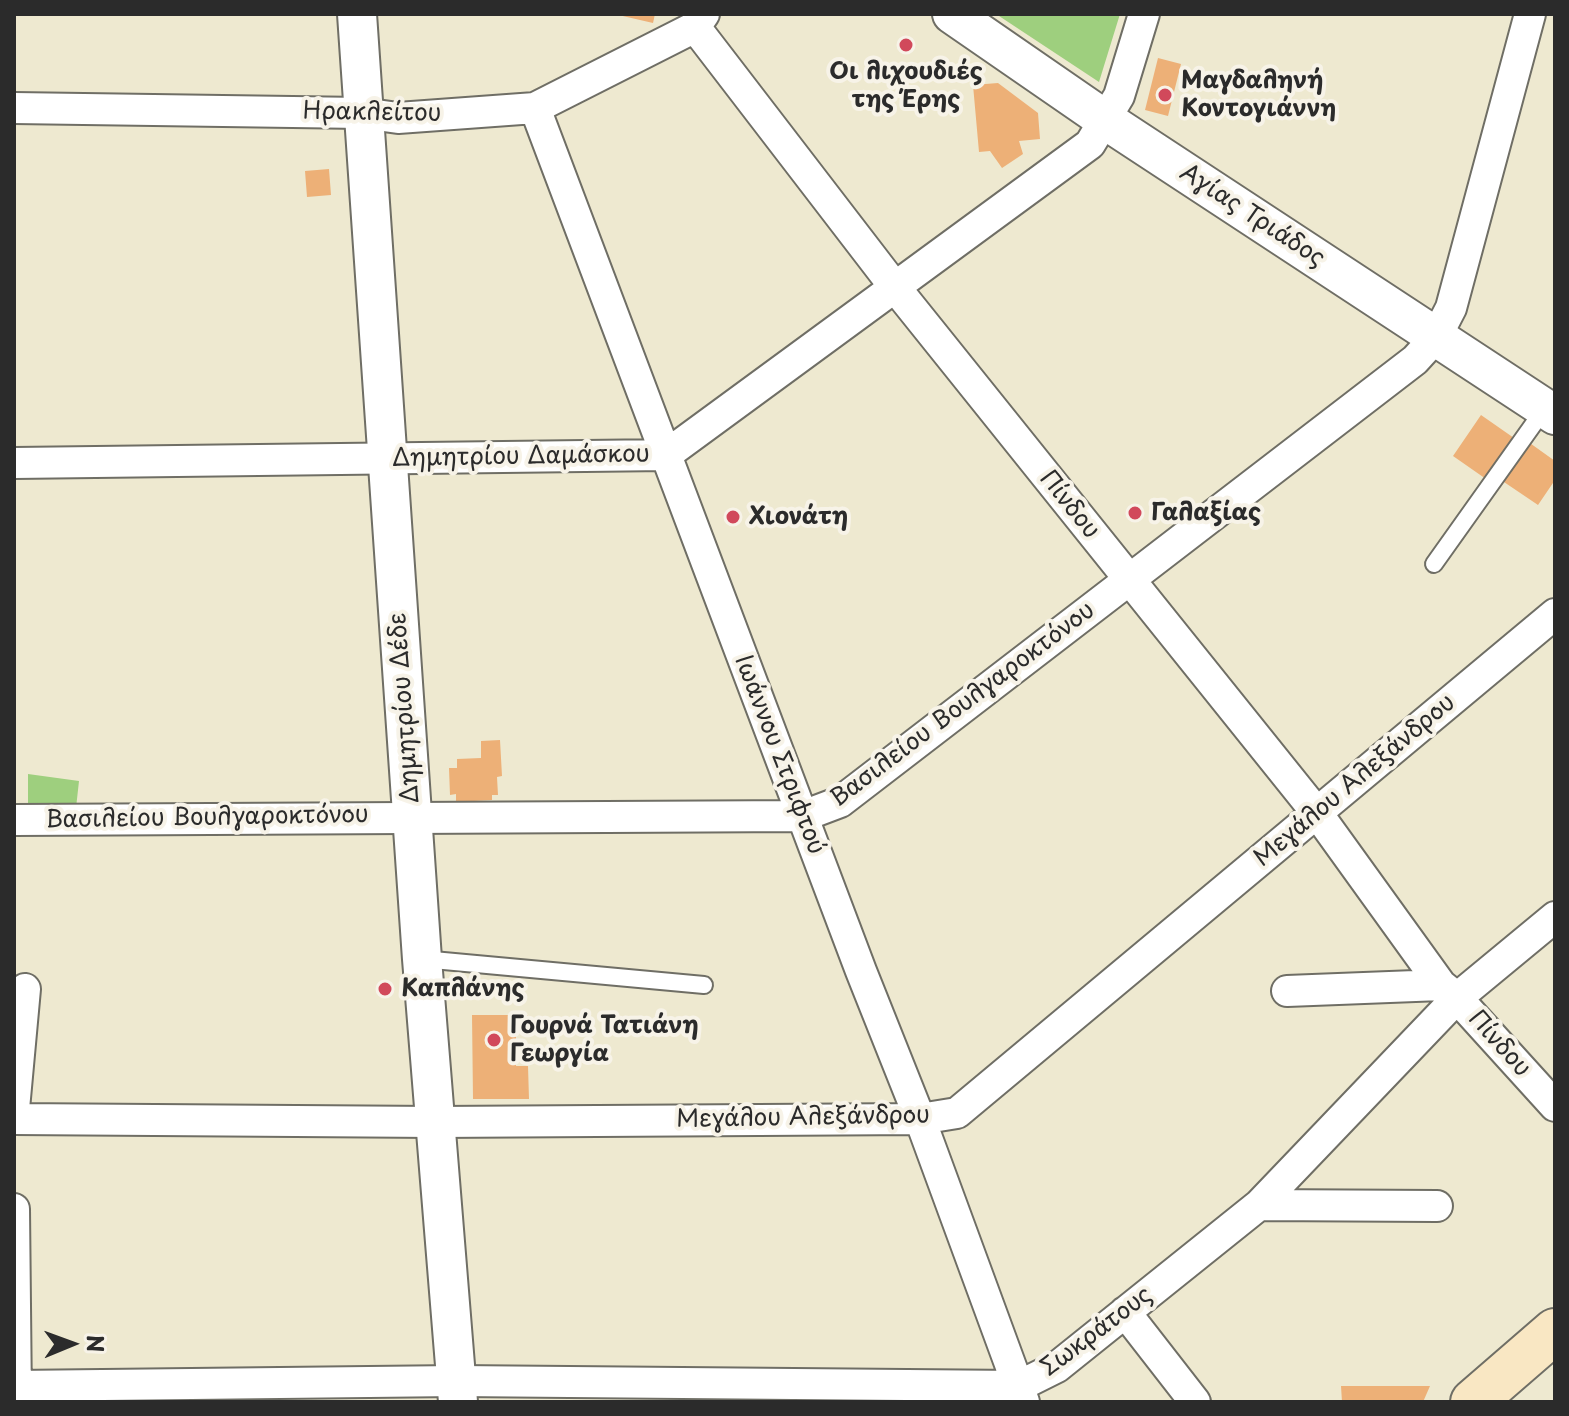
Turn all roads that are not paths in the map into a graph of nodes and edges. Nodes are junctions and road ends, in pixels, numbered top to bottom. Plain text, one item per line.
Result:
1 (357, 14) edge
2 (952, 14) edge
3 (1144, 14) edge
4 (1530, 14) edge
5 (699, 20) edge
6 (14, 108) edge
7 (535, 108) junction
8 (362, 113) junction
9 (1107, 121) junction
10 (894, 286) junction
11 (1436, 337) junction
12 (1550, 411) edge
13 (666, 455) junction
14 (387, 460) junction
15 (14, 463) edge
16 (1434, 564) dead end
17 (1129, 580) junction
18 (1555, 614) edge
19 (1317, 813) junction
20 (413, 816) junction
21 (803, 816) junction
22 (14, 820) edge
23 (1555, 917) edge
24 (422, 959) junction
25 (704, 985) dead end
26 (25, 989) dead end
27 (1287, 991) dead end
28 (1449, 991) junction
29 (1555, 1106) edge
30 (14, 1109) edge
31 (14, 1119) edge
32 (920, 1119) junction
33 (436, 1122) junction
34 (1259, 1205) junction
35 (1437, 1206) dead end
36 (14, 1209) edge
37 (1125, 1312) junction
38 (1555, 1331) edge
39 (15, 1392) edge
40 (457, 1392) edge
41 (1021, 1394) edge
42 (1195, 1402) edge
43 (1473, 1402) edge

1 - 8 street, Δημητρίου Δέδε
2 - 9 street, Αγίας Τριάδος
3 - 9 street, Δημητρίου Δαμάσκου
4 - 11 street, Βασιλείου Βουλγαροκτόνου
5 - 7 street, Ηρακλείτου
5 - 10 street, Πίνδου
6 - 8 street, Ηρακλείτου
7 - 8 street, Ηρακλείτου
7 - 13 street, Ιωάννου Στριφτού
8 - 14 street, Δημητρίου Δέδε
9 - 10 street, Δημητρίου Δαμάσκου
9 - 11 street, Αγίας Τριάδος
10 - 13 street, Δημητρίου Δαμάσκου
10 - 17 street, Πίνδου
11 - 12 street, Αγίας Τριάδος
11 - 17 street, Βασιλείου Βουλγαροκτόνου
12 - 16 lane
13 - 14 street, Δημητρίου Δαμάσκου
13 - 21 street, Ιωάννου Στριφτού
14 - 15 street, Δημητρίου Δαμάσκου
14 - 20 street, Δημητρίου Δέδε
17 - 19 street, Πίνδου
17 - 21 street, Βασιλείου Βουλγαροκτόνου
18 - 19 street, Μεγάλου Αλεξάνδρου
19 - 28 street, Πίνδου
19 - 32 street, Μεγάλου Αλεξάνδρου
20 - 21 street, Βασιλείου Βουλγαροκτόνου
20 - 22 street, Βασιλείου Βουλγαροκτόνου
20 - 24 street, Δημητρίου Δέδε
21 - 32 street, Ιωάννου Στριφτού
23 - 28 street, Σωκράτους
24 - 25 lane
24 - 33 street, Δημητρίου Δέδε
26 - 30 street
27 - 28 street
28 - 29 street, Πίνδου
28 - 34 street, Σωκράτους
31 - 33 street, Μεγάλου Αλεξάνδρου
32 - 33 street, Μεγάλου Αλεξάνδρου
32 - 41 street, Ιωάννου Στριφτού
33 - 40 street, Δημητρίου Δέδε
34 - 35 street
34 - 37 street, Σωκράτους
36 - 39 street
37 - 41 street, Σωκράτους
37 - 42 street
38 - 43 main road
39 - 40 street, Σωκράτους
40 - 41 street, Σωκράτους

